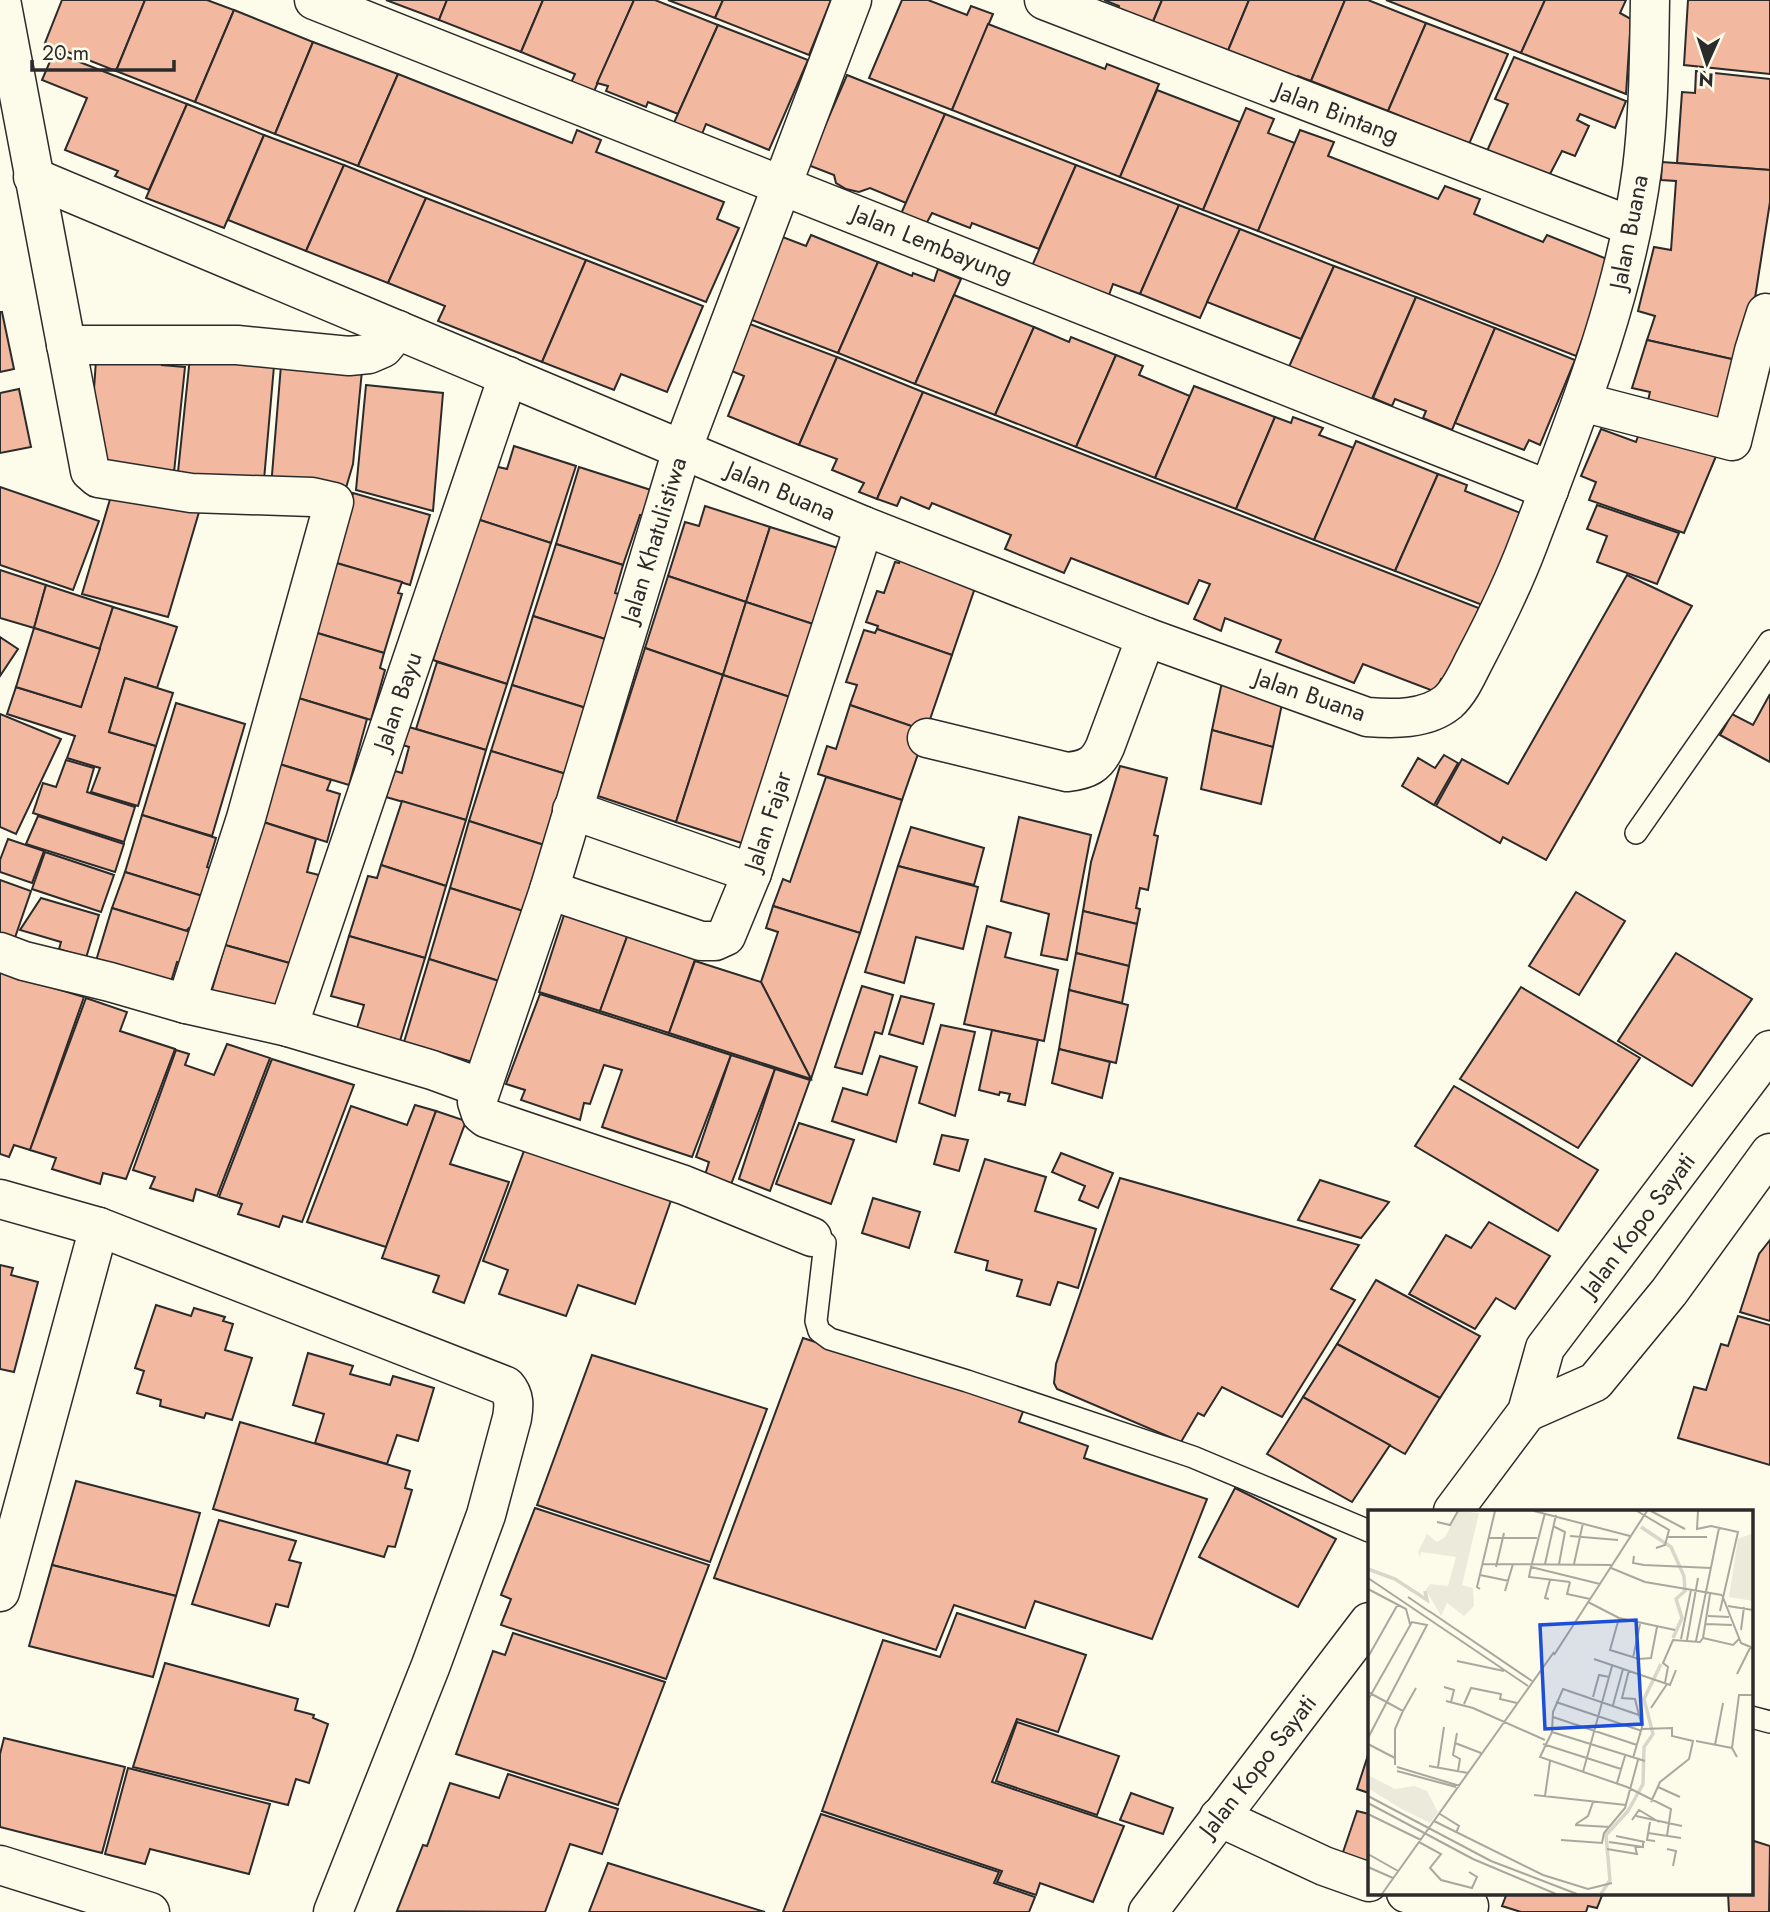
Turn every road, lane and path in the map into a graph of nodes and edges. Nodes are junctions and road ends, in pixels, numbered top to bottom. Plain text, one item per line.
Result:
1 (1, 0) edge
2 (314, 0) edge
3 (852, 0) edge
4 (1044, 0) edge
5 (1650, 0) edge
6 (33, 177) junction
7 (782, 184) junction
8 (1631, 226) junction
9 (1766, 313) dead end
10 (398, 330) junction
11 (66, 345) junction
12 (508, 376) junction
13 (1582, 402) junction
14 (682, 450) junction
15 (1549, 490) junction
16 (864, 526) junction
17 (1146, 636) junction
18 (1770, 641) edge
19 (927, 738) dead end
20 (572, 810) junction
21 (1636, 833) dead end
22 (752, 873) junction
23 (549, 891) junction
24 (0, 953) edge
25 (187, 1004) junction
26 (288, 1027) junction
27 (1770, 1050) edge
28 (481, 1088) junction
29 (1770, 1153) edge
30 (0, 1199) edge
31 (99, 1227) junction
32 (812, 1237) joint
33 (1527, 1412) junction
34 (1453, 1510) edge
35 (1368, 1531) edge
36 (0, 1592) edge
37 (1368, 1623) edge
38 (1752, 1717) edge
39 (1770, 1722) edge
40 (1219, 1817) junction
41 (0, 1865) edge
42 (1368, 1882) edge
43 (1414, 1895) edge
44 (1469, 1906) dead end
45 (150, 1912) edge
46 (333, 1912) edge
47 (1148, 1912) edge

1 - 6 street
2 - 7 street, Jalan Lembayung
3 - 7 street, Jalan Khatulistiwa
4 - 8 street, Jalan Bintang
5 - 8 street, Jalan Buana
6 - 10 street, Jalan Buana
6 - 11 street
7 - 14 street, Jalan Khatulistiwa
7 - 15 street, Jalan Lembayung
8 - 13 street, Jalan Buana
9 - 13 street
10 - 11 street
10 - 12 street, Jalan Buana
11 - 25 street
12 - 14 street, Jalan Buana
12 - 26 street, Jalan Bayu
13 - 15 street, Jalan Buana
14 - 16 street, Jalan Buana
14 - 20 street, Jalan Khatulistiwa
15 - 17 street, Jalan Buana
16 - 17 street, Jalan Buana
16 - 22 street, Jalan Fajar
17 - 19 street
18 - 21 lane
20 - 22 street
20 - 23 street, Jalan Khatulistiwa
22 - 23 street, Jalan Fajar
23 - 28 street, Jalan Khatulistiwa
24 - 25 street
25 - 26 street
26 - 28 street
27 - 33 street, Jalan Kopo Sayati
28 - 32 street
29 - 33 street, Jalan Kopo Sayati
30 - 31 street
31 - 36 street
31 - 46 street
32 - 35 lane
33 - 34 street, Jalan Kopo Sayati
37 - 40 street, Jalan Kopo Sayati
38 - 39 lane
40 - 42 street
40 - 47 street, Jalan Kopo Sayati
41 - 45 street
43 - 44 street

